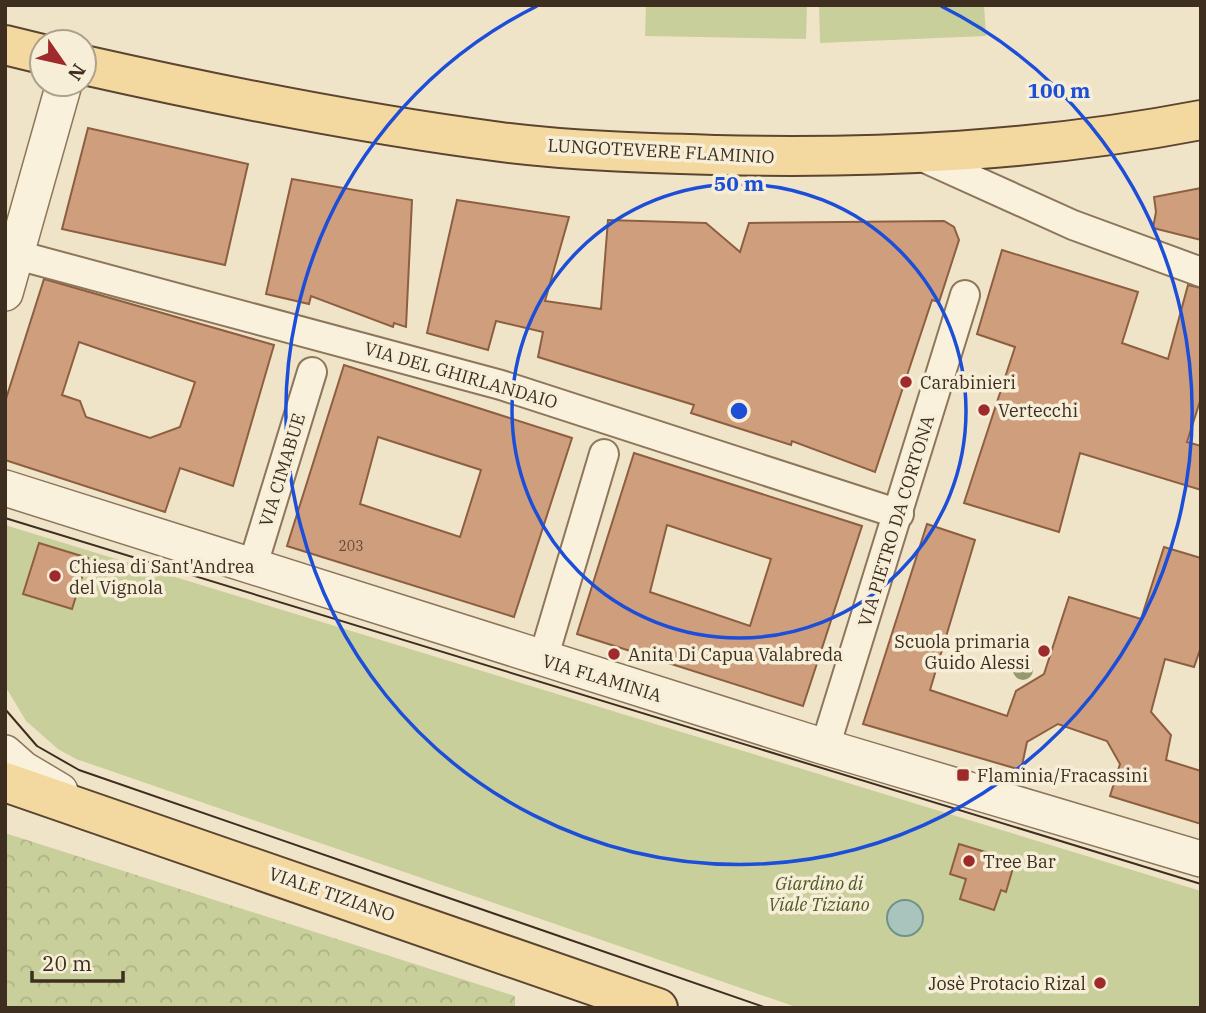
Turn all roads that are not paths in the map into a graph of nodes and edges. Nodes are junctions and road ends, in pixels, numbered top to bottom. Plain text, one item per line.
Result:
1 (5, 45) edge
2 (28, 51) edge
3 (98, 68) edge
4 (60, 98) edge
5 (1201, 120) edge
6 (918, 155) junction
7 (17, 255) junction
8 (1201, 272) edge
9 (5, 293) edge
10 (965, 295) dead end
11 (312, 372) dead end
12 (604, 454) dead end
13 (5, 488) edge
14 (899, 514) junction
15 (252, 568) junction
16 (543, 659) junction
17 (825, 747) junction
18 (5, 753) edge
19 (5, 782) edge
20 (94, 811) junction
21 (1201, 859) edge
22 (658, 1008) edge

1 - 2 main road
3 - 6 main road, LUNGOTEVERE FLAMINIO
4 - 7 street
5 - 6 main road, LUNGOTEVERE FLAMINIO
6 - 8 street
7 - 9 street
7 - 14 street, VIA DEL GHIRLANDAIO
10 - 14 street, VIA PIETRO DA CORTONA
11 - 15 street, VIA CIMABUE
12 - 16 street
13 - 15 street, VIA FLAMINIA
14 - 17 street, VIA PIETRO DA CORTONA
15 - 16 street, VIA FLAMINIA
16 - 17 street, VIA FLAMINIA
17 - 21 street, VIA FLAMINIA
18 - 20 street
19 - 20 main road, VIALE TIZIANO
20 - 22 main road, VIALE TIZIANO

